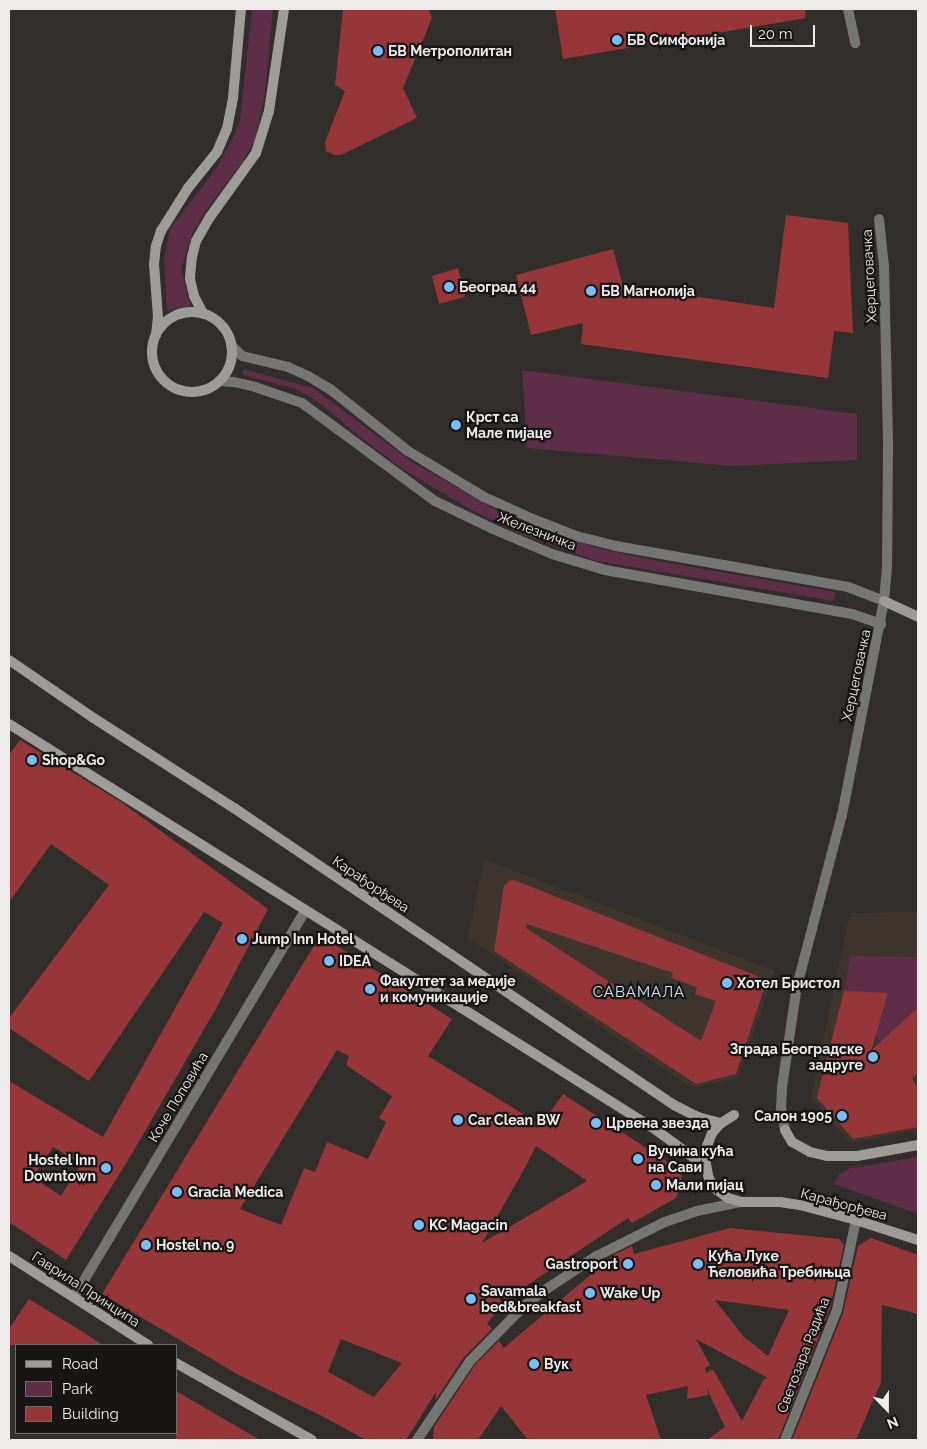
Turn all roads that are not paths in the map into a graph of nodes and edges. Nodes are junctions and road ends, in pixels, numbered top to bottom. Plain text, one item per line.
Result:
1 (241, 9) edge
2 (284, 9) edge
3 (848, 9) edge
4 (855, 43) dead end
5 (879, 219) dead end
6 (203, 313) junction
7 (156, 335) junction
8 (231, 345) junction
9 (219, 381) junction
10 (884, 601) junction
11 (918, 617) edge
12 (881, 624) junction
13 (9, 660) edge
14 (9, 724) edge
15 (305, 911) junction
16 (734, 1116) dead end
17 (721, 1123) junction
18 (785, 1130) joint
19 (918, 1145) edge
20 (705, 1166) junction
21 (740, 1202) junction
22 (856, 1220) junction
23 (918, 1240) edge
24 (9, 1256) edge
25 (74, 1297) junction
26 (146, 1344) edge
27 (178, 1364) edge
28 (312, 1440) edge
29 (417, 1440) edge
30 (785, 1440) edge

1 - 7 main road
2 - 6 main road
3 - 4 street
5 - 10 street, Херцеговачка
6 - 7 main road
6 - 8 main road
7 - 9 main road
8 - 9 main road
8 - 10 street, Железничка
9 - 12 street, Железничка
10 - 11 main road
10 - 12 street, Херцеговачка
12 - 18 street, Херцеговачка
13 - 17 main road, Карађорђева
14 - 15 main road
15 - 20 main road
15 - 25 street, Коче Поповића
16 - 17 main road
17 - 20 main road
18 - 19 main road
20 - 21 main road
21 - 22 main road, Карађорђева
21 - 29 street
22 - 23 main road, Карађорђева
22 - 30 street, Светозара Радића
24 - 25 main road, Гаврила Принципа
25 - 26 main road, Гаврила Принципа
27 - 28 main road

